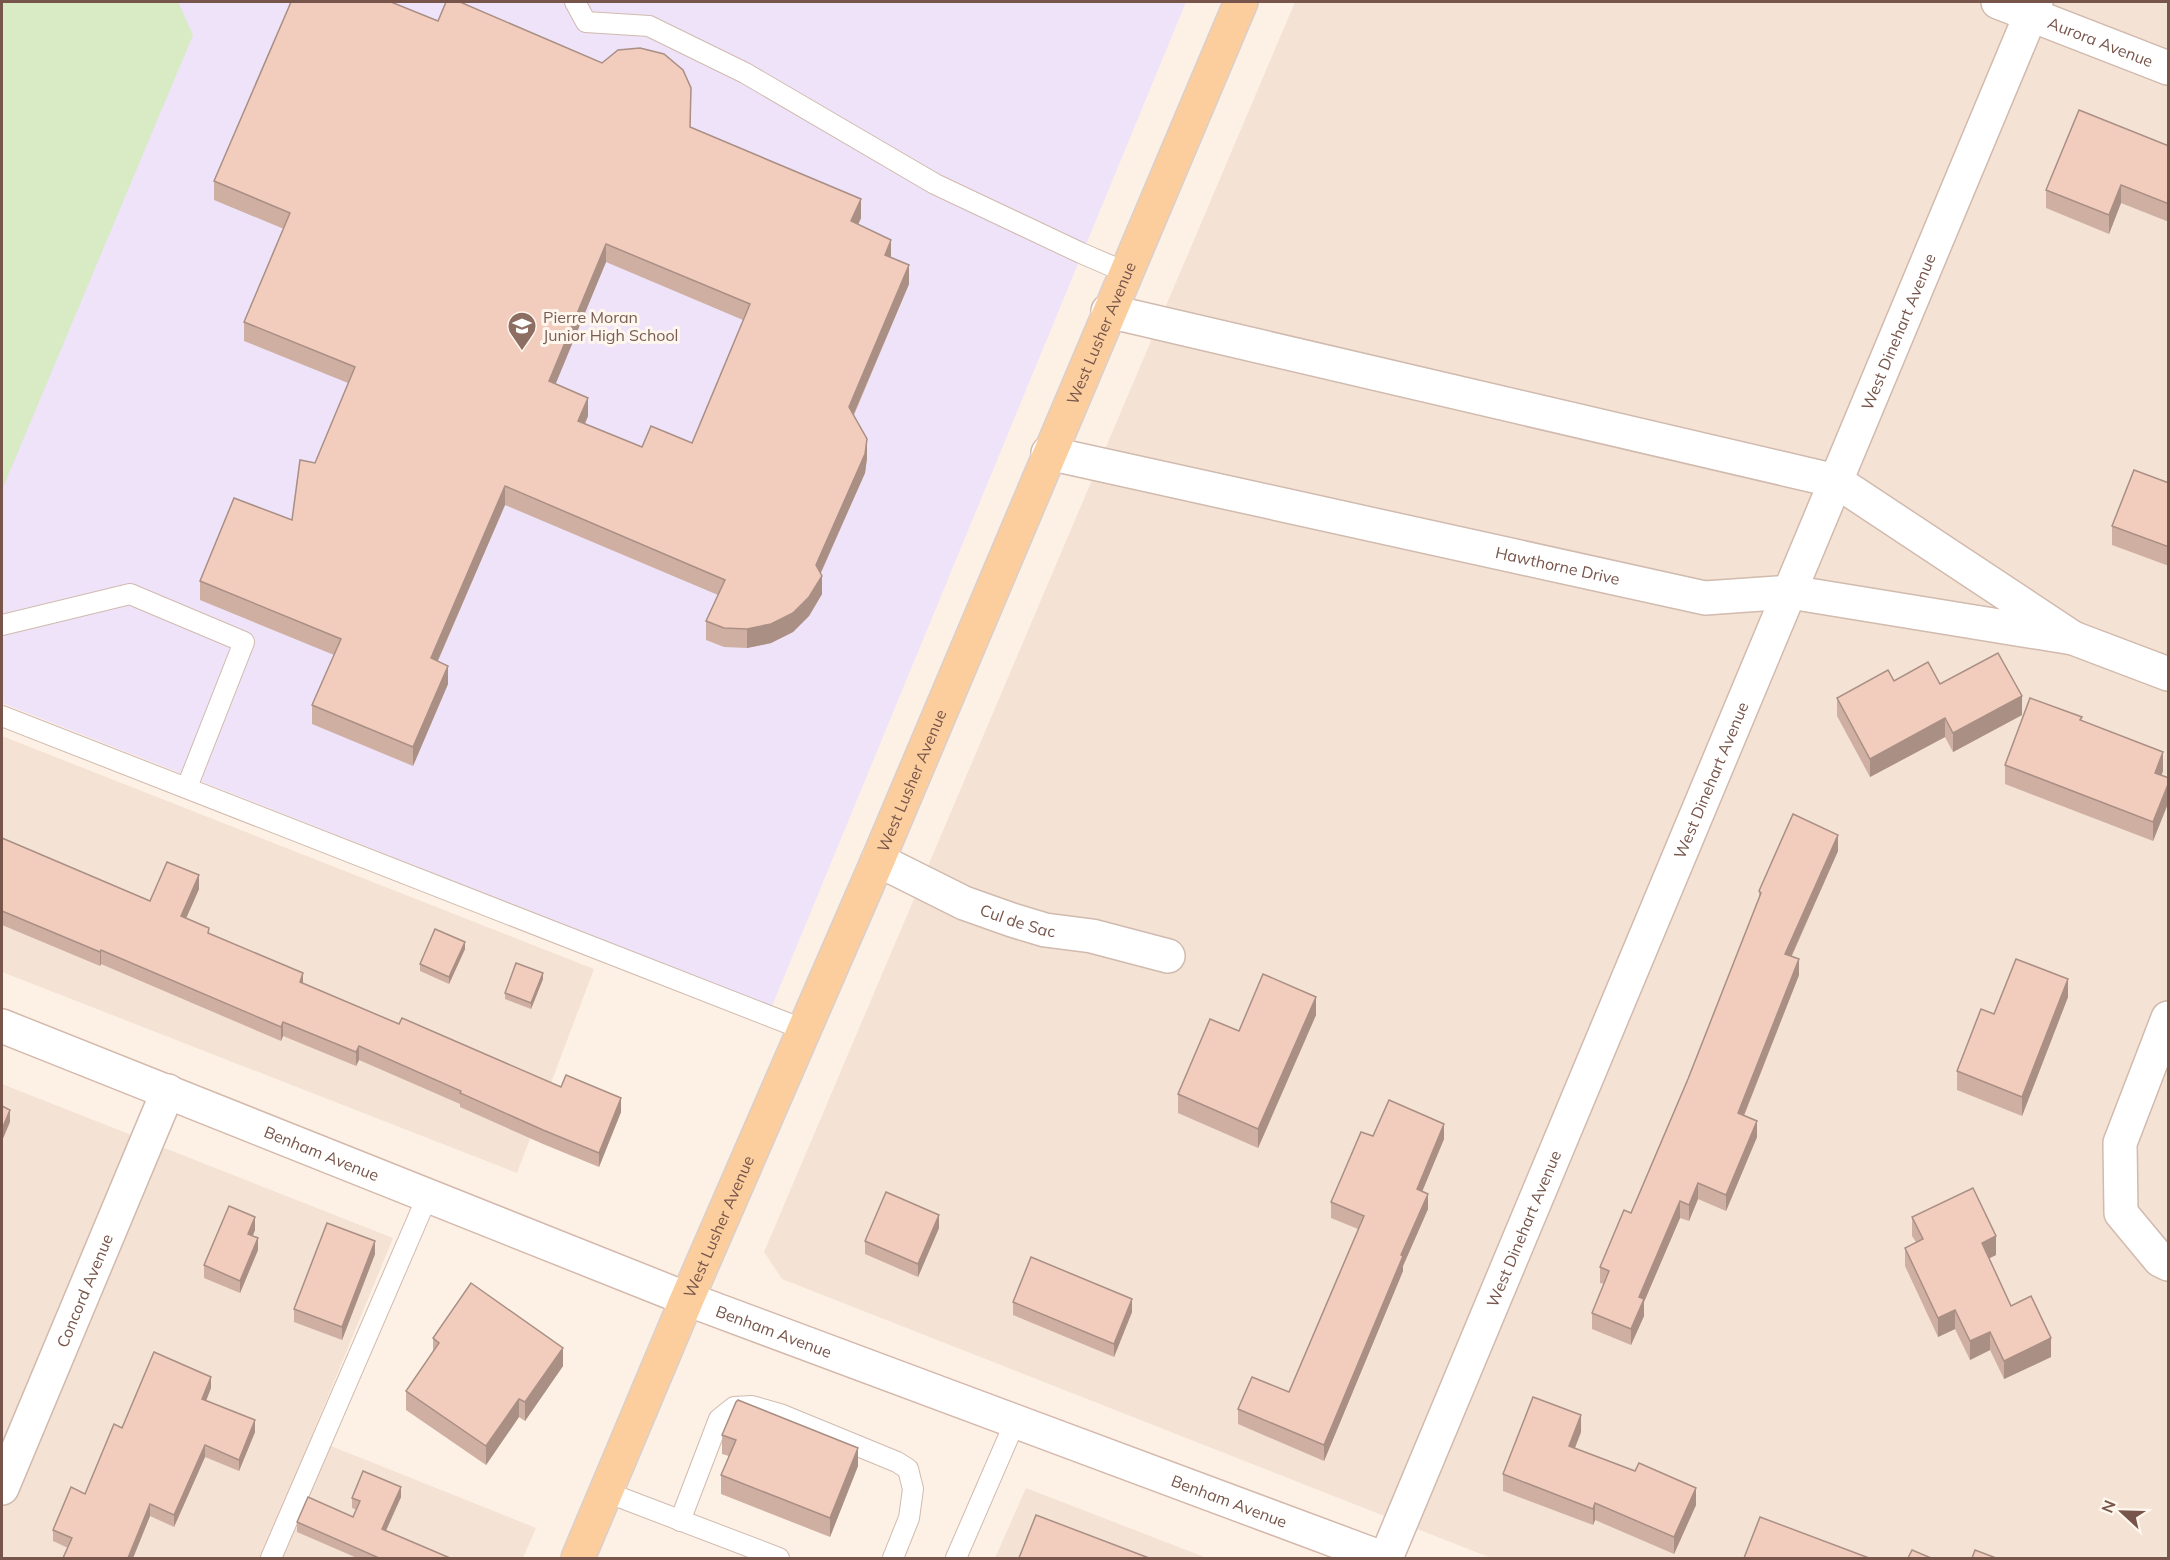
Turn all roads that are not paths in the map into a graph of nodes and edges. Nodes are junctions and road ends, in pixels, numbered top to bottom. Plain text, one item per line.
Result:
1 (575, 2) edge
2 (1240, 2) edge
3 (1998, 2) edge
4 (2033, 8) edge
5 (2169, 68) edge
6 (1125, 272) junction
7 (1108, 311) junction
8 (1048, 453) junction
9 (1836, 481) junction
10 (1790, 592) junction
11 (2, 625) edge
12 (2073, 638) junction
13 (2169, 674) edge
14 (2, 716) edge
15 (187, 787) junction
16 (878, 860) junction
17 (1168, 956) dead end
18 (2169, 1018) edge
19 (2, 1026) edge
20 (805, 1030) junction
21 (168, 1091) junction
22 (428, 1195) junction
23 (2169, 1263) edge
24 (687, 1299) junction
25 (1014, 1422) junction
26 (2, 1488) edge
27 (606, 1492) junction
28 (681, 1521) junction
29 (271, 1558) edge
30 (579, 1558) edge
31 (779, 1558) edge
32 (893, 1558) edge
33 (956, 1558) edge
34 (1384, 1558) edge

1 - 6 lane
2 - 6 main road, West Lusher Avenue
3 - 4 street, Aurora Avenue
4 - 5 street, Aurora Avenue
4 - 9 street, West Dinehart Avenue
6 - 7 main road, West Lusher Avenue
7 - 8 main road, West Lusher Avenue
7 - 9 street, Hawthorne Drive
8 - 10 street, Hawthorne Drive
8 - 16 main road, West Lusher Avenue
9 - 10 street, West Dinehart Avenue
9 - 12 street, Hawthorne Drive
10 - 12 street, Hawthorne Drive
10 - 34 street, West Dinehart Avenue
11 - 15 lane
12 - 13 street, Hawthorne Drive
14 - 15 lane
15 - 20 lane
16 - 17 street, Cul de Sac
16 - 20 main road, West Lusher Avenue
18 - 23 street
19 - 21 street, Benham Avenue
20 - 24 main road, West Lusher Avenue
21 - 22 street, Benham Avenue
21 - 26 street, Concord Avenue
22 - 24 street, Benham Avenue
22 - 29 lane
24 - 25 street, Benham Avenue
24 - 27 main road, West Lusher Avenue
25 - 33 lane
25 - 34 street, Benham Avenue
27 - 28 lane
27 - 30 main road, West Lusher Avenue
28 - 31 lane
28 - 32 lane

